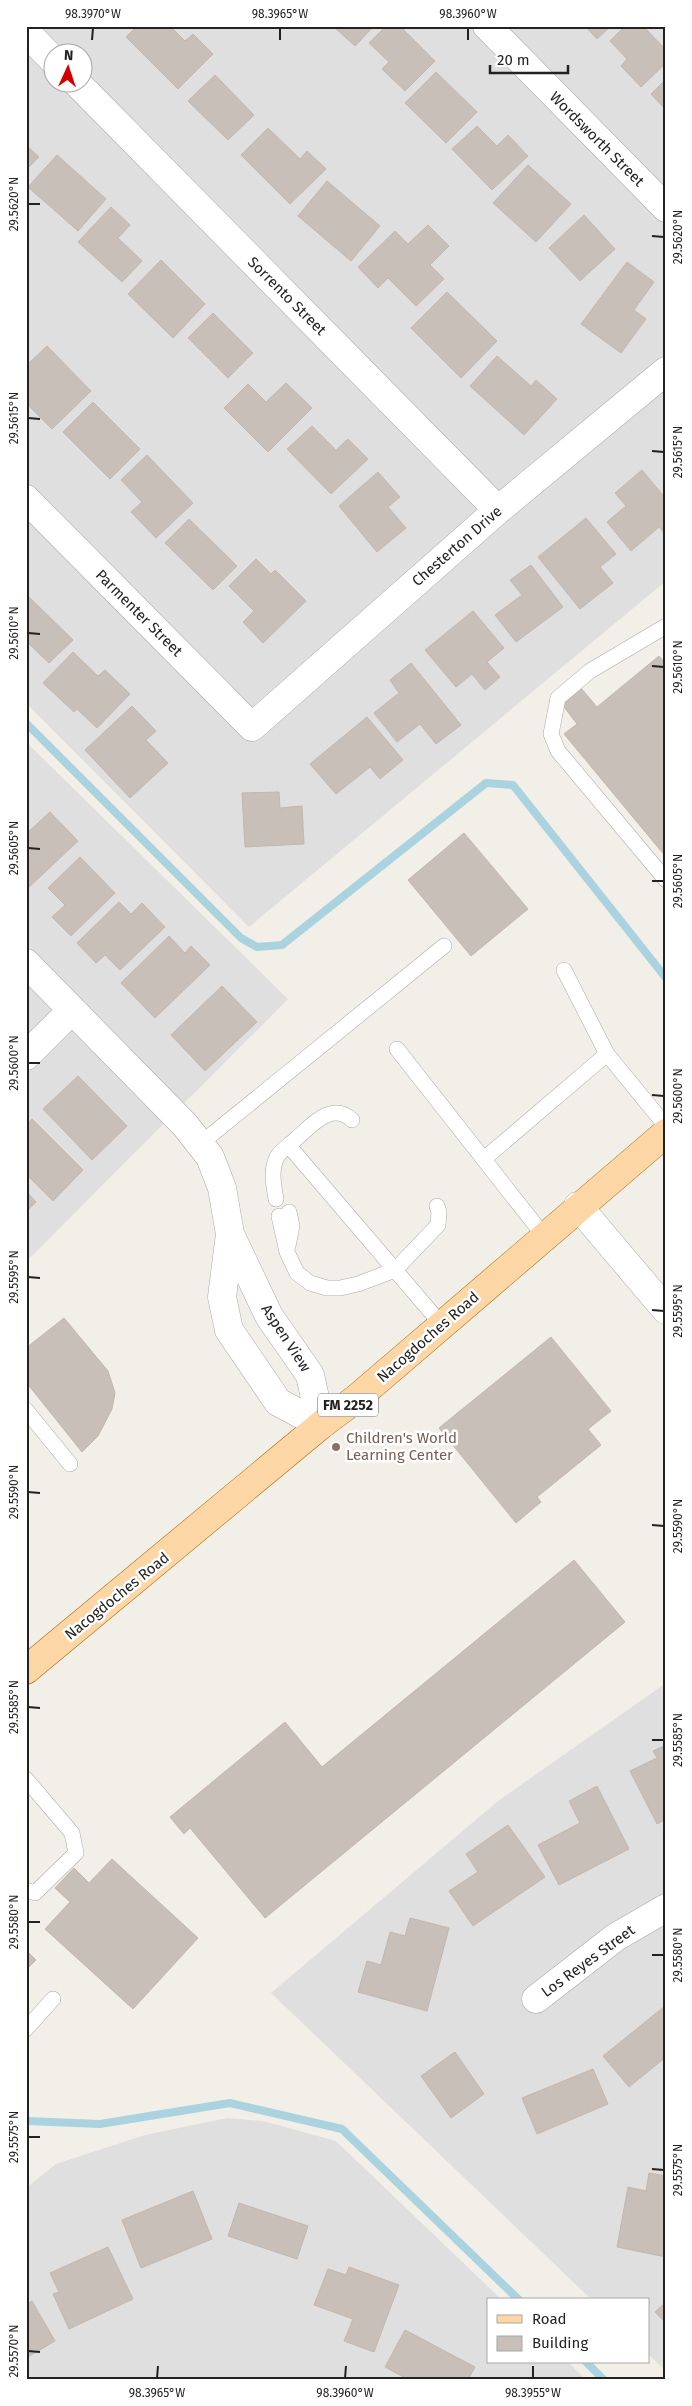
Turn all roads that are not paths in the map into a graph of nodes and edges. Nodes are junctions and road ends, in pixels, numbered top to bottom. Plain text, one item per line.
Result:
1 (487, 26) edge
2 (26, 32) edge
3 (42, 49) edge
4 (86, 92) edge
5 (666, 208) edge
6 (666, 371) edge
7 (26, 499) edge
8 (498, 510) junction
9 (665, 627) edge
10 (252, 726) joint
11 (666, 880) edge
12 (444, 946) dead end
13 (26, 963) edge
14 (564, 970) dead end
15 (72, 1010) junction
16 (397, 1048) dead end
17 (607, 1054) junction
18 (26, 1056) edge
19 (352, 1120) dead end
20 (666, 1126) edge
21 (666, 1133) edge
22 (200, 1144) junction
23 (289, 1146) junction
24 (484, 1159) junction
25 (436, 1206) dead end
26 (578, 1206) junction
27 (230, 1234) junction
28 (544, 1236) junction
29 (395, 1270) junction
30 (666, 1310) edge
31 (442, 1324) junction
32 (26, 1410) edge
33 (321, 1425) junction
34 (70, 1464) dead end
35 (26, 1670) edge
36 (26, 1779) edge
37 (26, 1890) edge
38 (666, 1908) edge
39 (53, 1999) dead end
40 (536, 1999) dead end
41 (26, 2029) edge

1 - 5 street, Wordsworth Street
2 - 3 street
4 - 8 street, Sorrento Street
6 - 8 street, Chesterton Drive
7 - 10 street, Parmenter Street
8 - 10 street, Chesterton Drive
9 - 11 lane
12 - 22 lane
13 - 15 street, Aspen View
14 - 17 lane
15 - 18 street
15 - 22 street, Aspen View
16 - 24 lane
17 - 20 lane
17 - 24 lane
19 - 23 lane
21 - 26 main road, Nacogdoches Road / FM 2252
22 - 27 street, Aspen View
23 - 29 lane
23 - 29 lane
24 - 28 lane
25 - 29 lane
26 - 28 main road, Nacogdoches Road / FM 2252
26 - 30 street
27 - 33 street, Aspen View
27 - 33 street, Aspen View
28 - 31 main road, Nacogdoches Road / FM 2252
29 - 31 lane
31 - 33 main road, Nacogdoches Road / FM 2252
32 - 34 lane
33 - 35 main road, Nacogdoches Road / FM 2252
36 - 37 lane
38 - 40 street, Los Reyes Street
39 - 41 lane

